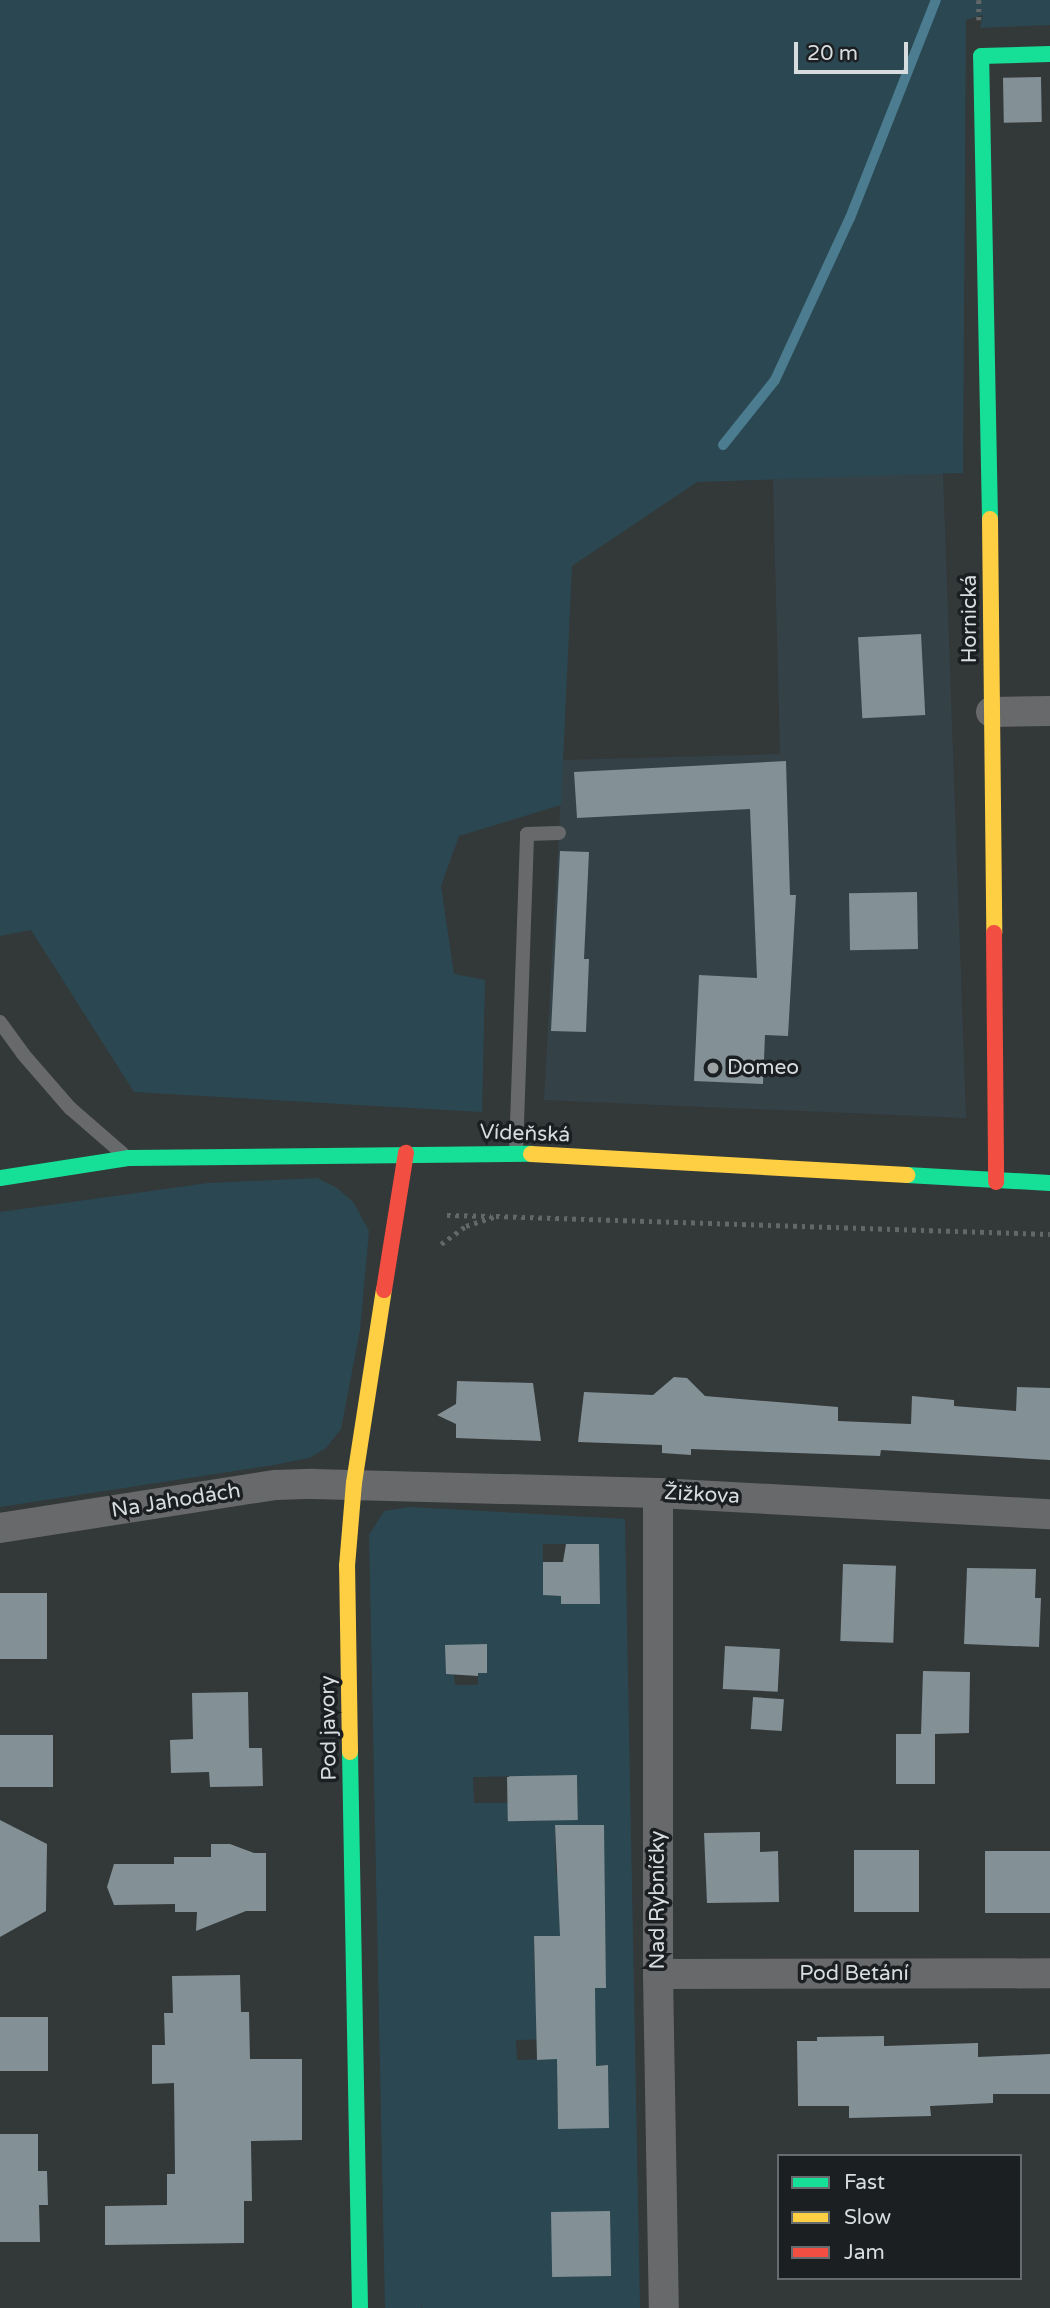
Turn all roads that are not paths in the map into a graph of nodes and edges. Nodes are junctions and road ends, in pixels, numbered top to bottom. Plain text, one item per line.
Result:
1 (1050, 54) edge
2 (1050, 711) edge
3 (991, 712) junction
4 (559, 833) dead end
5 (0, 1022) edge
6 (406, 1153) junction
7 (516, 1153) junction
8 (128, 1158) junction
9 (0, 1178) edge
10 (996, 1182) junction
11 (1050, 1183) edge
12 (354, 1483) junction
13 (658, 1493) junction
14 (1050, 1514) edge
15 (0, 1528) edge
16 (1050, 1973) edge
17 (658, 1974) junction
18 (360, 2308) edge
19 (664, 2308) edge

1 - 3 street, Hornická
2 - 3 street
3 - 10 street, Hornická
4 - 7 lane
5 - 8 lane
6 - 7 street, Vídeňská
6 - 8 street, Vídeňská
6 - 12 street, Pod javory
7 - 10 street, Vídeňská
8 - 9 street, Vídeňská
10 - 11 street, Vídeňská
12 - 13 street, Žižkova
12 - 15 street, Na Jahodách
12 - 18 street, Pod javory
13 - 14 street, Žižkova
13 - 17 street, Nad Rybníčky
16 - 17 street, Pod Betání
17 - 19 street, Nad Rybníčky

